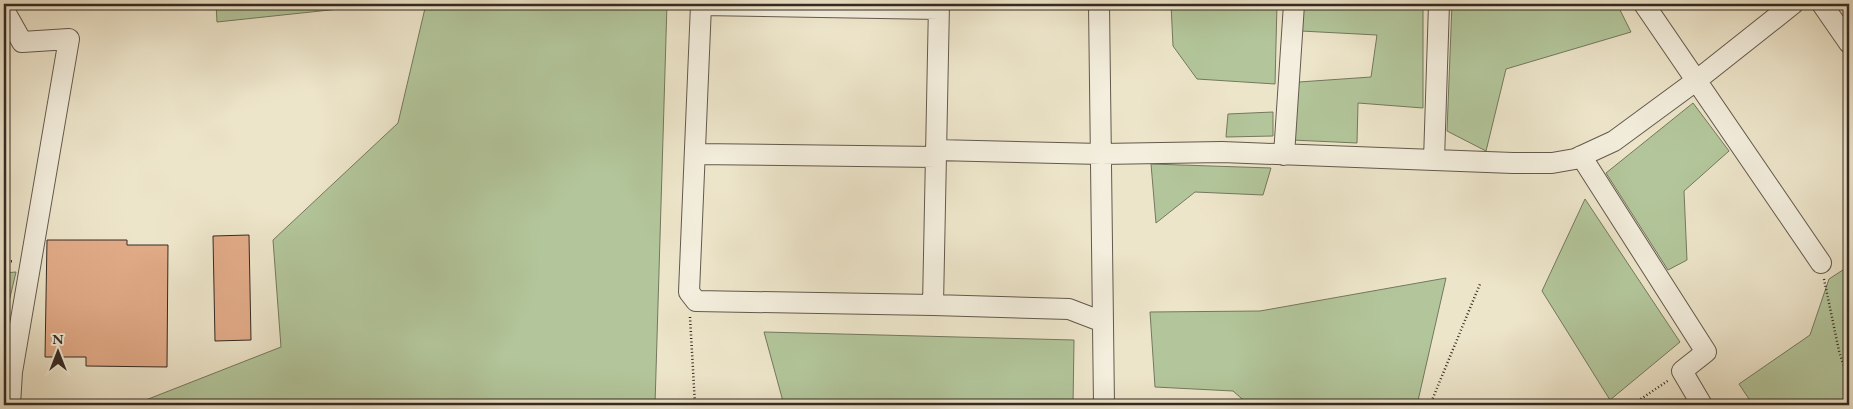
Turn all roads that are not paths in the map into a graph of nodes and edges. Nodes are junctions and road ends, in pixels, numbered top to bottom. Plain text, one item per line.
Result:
1 (1099, 4) edge
2 (1294, 4) edge
3 (1439, 4) edge
4 (1644, 4) edge
5 (1793, 4) edge
6 (1822, 4) edge
7 (939, 6) edge
8 (4, 10) edge
9 (1849, 43) edge
10 (1697, 80) junction
11 (936, 153) junction
12 (695, 154) junction
13 (1101, 154) junction
14 (1284, 155) junction
15 (1581, 156) junction
16 (1434, 160) junction
17 (1821, 263) road end
18 (933, 305) junction
19 (1103, 322) junction
20 (10, 405) edge
21 (1104, 405) edge
22 (1702, 405) edge

1 - 13 street
2 - 14 street
3 - 16 street
4 - 10 street
5 - 10 street
6 - 9 street
7 - 11 street
7 - 12 street
8 - 20 street
10 - 15 street
10 - 17 street
11 - 12 street
11 - 13 street
11 - 18 street
12 - 18 street
13 - 14 street
13 - 19 street
14 - 16 street
15 - 16 street
15 - 22 street
18 - 19 street
19 - 21 street

